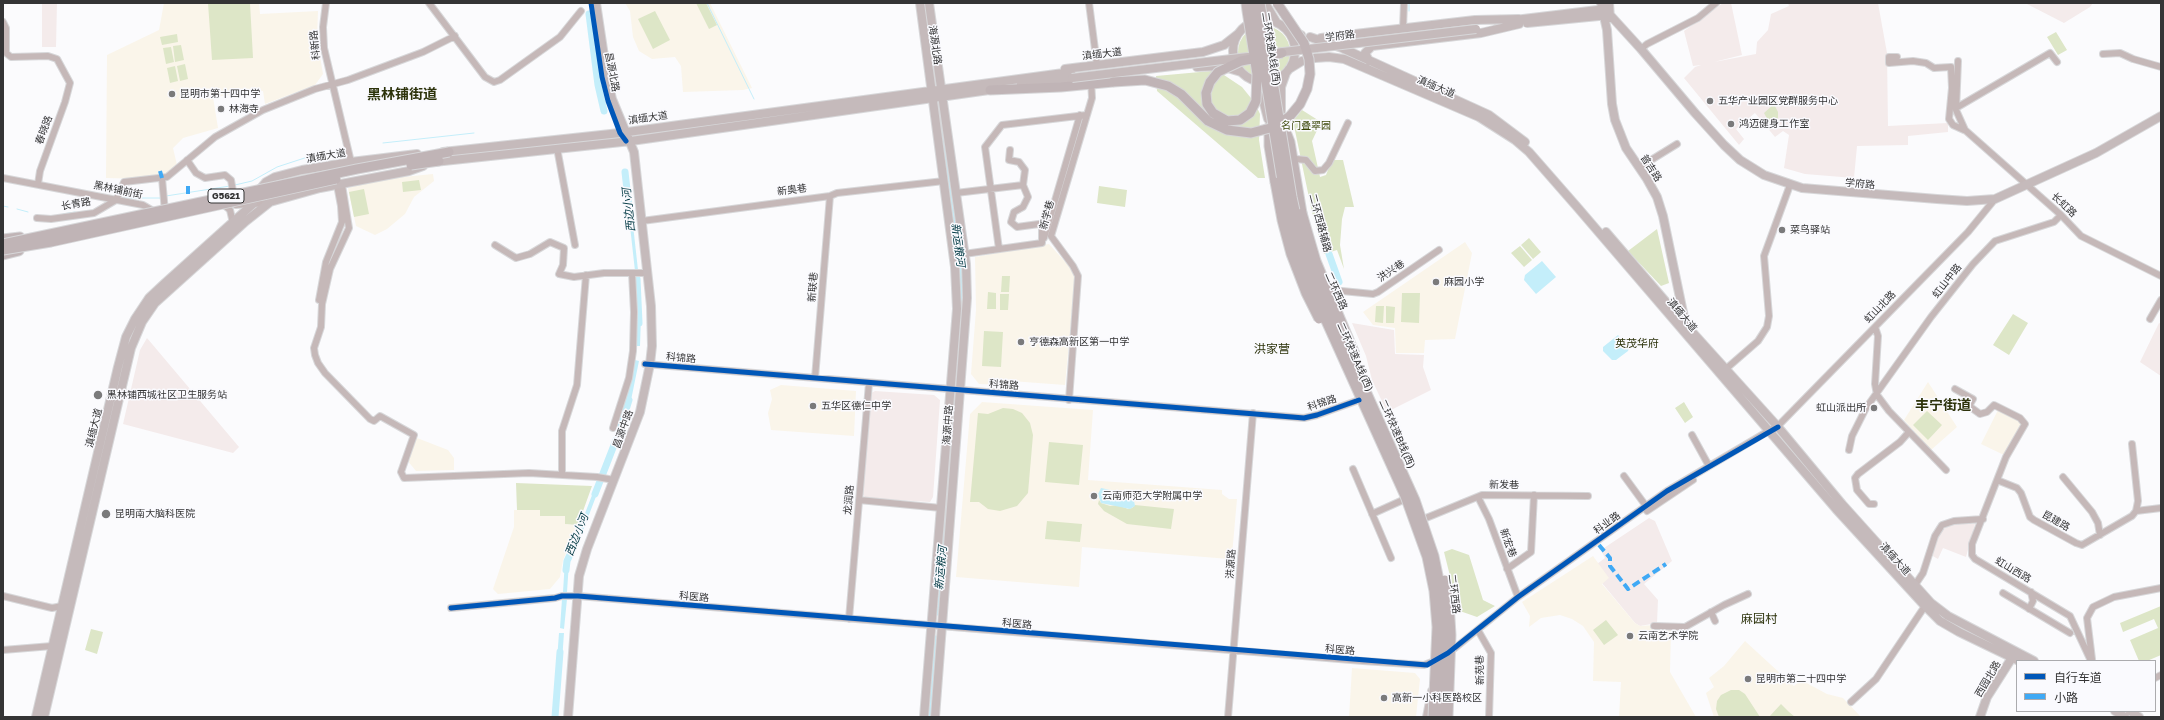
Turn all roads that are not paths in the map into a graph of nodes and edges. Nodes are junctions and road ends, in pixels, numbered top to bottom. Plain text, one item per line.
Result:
1 (326, 3) edge
2 (329, 3) edge
3 (429, 3) edge
4 (592, 3) edge
5 (596, 3) edge
6 (920, 3) edge
7 (929, 3) edge
8 (1089, 3) edge
9 (1246, 3) edge
10 (1253, 3) edge
11 (1260, 3) edge
12 (1266, 3) edge
13 (1277, 3) edge
14 (1404, 3) edge
15 (1716, 3) edge
16 (1606, 9) edge
17 (581, 11) dead end
18 (3, 22) edge
19 (1519, 22) junction
20 (1277, 23) junction
21 (1476, 27) junction
22 (1244, 28) junction
23 (1403, 29) junction
24 (1286, 30) junction
25 (1379, 32) junction
26 (1238, 34) junction
27 (455, 36) junction
28 (1310, 37) junction
29 (1381, 45) junction
30 (1642, 47) junction
31 (1206, 52) junction
32 (1282, 53) junction
33 (2103, 54) dead end
34 (1897, 57) dead end
35 (1370, 61) junction
36 (1958, 61) dead end
37 (2057, 62) dead end
38 (1097, 65) junction
39 (1209, 66) junction
40 (2161, 67) edge
41 (1288, 71) junction
42 (1241, 72) junction
43 (1072, 75) junction
44 (1252, 80) junction
45 (1091, 82) junction
46 (333, 85) junction
47 (989, 86) junction
48 (936, 93) junction
49 (1956, 108) junction
50 (1083, 115) junction
51 (2161, 116) edge
52 (1348, 123) dead end
53 (1283, 124) junction
54 (1269, 127) junction
55 (1965, 130) junction
56 (622, 132) junction
57 (628, 141) junction
58 (1677, 144) dead end
59 (557, 148) junction
60 (1010, 150) dead end
61 (449, 152) junction
62 (1296, 159) junction
63 (187, 160) junction
64 (439, 161) junction
65 (351, 162) junction
66 (1643, 165) junction
67 (3, 178) edge
68 (162, 178) junction
69 (944, 181) junction
70 (38, 184) junction
71 (1023, 184) junction
72 (339, 185) junction
73 (1790, 185) junction
74 (2027, 186) junction
75 (990, 189) junction
76 (956, 193) junction
77 (830, 196) junction
78 (1995, 199) junction
79 (116, 200) junction
80 (253, 201) junction
81 (270, 202) junction
82 (236, 203) junction
83 (224, 205) junction
84 (245, 211) junction
85 (2061, 215) junction
86 (36, 218) dead end
87 (166, 219) junction
88 (246, 221) junction
89 (642, 221) junction
90 (232, 223) junction
91 (51, 238) junction
92 (1046, 238) junction
93 (3, 239) edge
94 (3, 244) edge
95 (495, 245) dead end
96 (574, 245) dead end
97 (998, 249) junction
98 (3, 250) edge
99 (1439, 250) dead end
100 (964, 254) junction
101 (3, 255) edge
102 (632, 273) junction
103 (643, 273) junction
104 (586, 276) junction
105 (2161, 276) edge
106 (1301, 280) junction
107 (1309, 291) junction
108 (1329, 293) junction
109 (1682, 293) junction
110 (2161, 300) edge
111 (1663, 302) junction
112 (321, 303) junction
113 (1681, 303) junction
114 (1672, 308) junction
115 (2150, 319) dead end
116 (1685, 324) junction
117 (1875, 328) junction
118 (1696, 340) junction
119 (647, 364) junction
120 (1727, 368) junction
121 (815, 378) junction
122 (869, 383) junction
123 (1955, 389) dead end
124 (950, 390) junction
125 (961, 390) junction
126 (1877, 395) junction
127 (1359, 396) junction
128 (1069, 400) junction
129 (1374, 408) junction
130 (1253, 413) junction
131 (613, 428) dead end
132 (1773, 429) junction
133 (1909, 432) junction
134 (1692, 435) dead end
135 (2132, 444) dead end
136 (1849, 450) dead end
137 (1709, 466) junction
138 (1353, 469) dead end
139 (1946, 470) dead end
140 (562, 475) junction
141 (1624, 476) dead end
142 (2063, 477) dead end
143 (612, 479) junction
144 (1996, 480) junction
145 (1534, 495) junction
146 (1588, 496) dead end
147 (1478, 497) junction
148 (859, 500) junction
149 (1403, 500) junction
150 (1874, 504) dead end
151 (1646, 506) junction
152 (941, 508) junction
153 (2161, 508) edge
154 (2136, 511) junction
155 (1372, 514) junction
156 (1983, 518) junction
157 (1426, 523) junction
158 (2100, 535) junction
159 (1390, 558) dead end
160 (1507, 569) junction
161 (1914, 585) junction
162 (2161, 588) edge
163 (2031, 592) junction
164 (2003, 593) dead end
165 (1748, 594) dead end
166 (3, 596) edge
167 (576, 596) junction
168 (1518, 597) junction
169 (62, 606) junction
170 (1925, 606) junction
171 (451, 608) dead end
172 (2029, 609) junction
173 (1447, 611) junction
174 (1711, 612) junction
175 (849, 619) junction
176 (1715, 621) dead end
177 (932, 626) junction
178 (1654, 626) dead end
179 (942, 627) junction
180 (1479, 632) junction
181 (2070, 633) dead end
182 (52, 646) junction
183 (1455, 648) junction
184 (3, 650) edge
185 (1234, 650) junction
186 (1448, 653) junction
187 (2017, 657) edge
188 (2030, 660) edge
189 (2091, 660) edge
190 (2091, 660) edge
191 (1433, 663) junction
192 (1432, 684) junction
193 (1851, 702) dead end
194 (1490, 714) edge
195 (36, 717) edge
196 (44, 717) edge
197 (563, 717) edge
198 (568, 717) edge
199 (924, 717) edge
200 (935, 717) edge
201 (1228, 717) edge
202 (1426, 717) edge
203 (1430, 717) edge
204 (1433, 717) edge
205 (1440, 717) edge
206 (1444, 717) edge
207 (1448, 717) edge
208 (1451, 717) edge
209 (1980, 717) edge
210 (1985, 717) edge

1 - 46 street, 科新路
2 - 46 street, 科新路
3 - 27 street
4 - 56 main road, 昌源北路
5 - 56 main road, 昌源北路
6 - 48 main road, 海源北路
7 - 48 main road, 海源北路
8 - 38 street
9 - 22 main road
9 - 32 highway, bridge
10 - 127 highway, 二环快速A线(西), bridge
11 - 129 highway, 二环快速B线(西), bridge
12 - 20 main road
13 - 45 highway, bridge
14 - 23 street
15 - 30 street
16 - 19 main road, 学府路
16 - 30 main road, 学府路
16 - 66 main road, 普吉路
16 - 109 main road, 普吉路
17 - 27 street
18 - 70 street, 春晓路
19 - 21 main road, 学府路
19 - 23 main road, 学府路
19 - 29 main road
20 - 22 main road
20 - 24 main road
21 - 32 main road, 学府路, bridge
21 - 43 main road, 学府路, bridge
22 - 26 main road
23 - 25 main road, 学府路
24 - 28 main road, 学府路
24 - 41 main road
25 - 28 main road, 学府路
25 - 29 main road
26 - 31 main road, 滇缅大道
26 - 42 main road
27 - 46 street
28 - 35 main road, 滇缅大道
29 - 35 main road
30 - 73 main road, 学府路
31 - 38 main road, 滇缅大道
31 - 39 main road
32 - 43 main road, 学府路, bridge
33 - 40 street
34 - 55 street
35 - 111 main road, 滇缅大道
36 - 49 street
37 - 49 street
38 - 47 main road, 滇缅大道
39 - 42 main road
39 - 45 main road
41 - 44 main road
41 - 53 main road, 二环西路
41 - 111 main road, 滇缅大道
42 - 44 main road
43 - 47 main road, 滇缅大道
44 - 54 main road
45 - 47 highway
45 - 50 street, 新学巷
46 - 63 street
46 - 65 street, 科新路
47 - 48 main road, 滇缅大道
48 - 56 main road, 滇缅大道
48 - 57 main road, 滇缅大道
48 - 69 main road, 海源中路
48 - 76 main road, 海源中路
49 - 55 street
50 - 75 street
50 - 92 street, 新学巷
51 - 74 main road, 学府路
52 - 62 street
53 - 54 main road
53 - 62 street, 二环西路辅路
53 - 108 main road, 二环西路
53 - 129 highway, bridge
54 - 106 highway, bridge
54 - 106 street
54 - 107 main road
55 - 74 street, 长虹路
56 - 57 main road, 昌源北路
56 - 61 main road, 滇缅大道
57 - 59 main road, 滇缅大道
57 - 89 main road, 昌源中路
57 - 103 main road, 昌源中路
58 - 66 street
59 - 64 main road, 滇缅大道
59 - 96 street
60 - 71 street
61 - 65 main road, 滇缅大道
61 - 91 highway, G5621, bridge
62 - 108 street, 二环西路辅路
63 - 68 street
63 - 82 street
64 - 72 main road, 滇缅大道
64 - 91 highway, G5621, bridge
65 - 80 main road, 滇缅大道
66 - 109 main road, 普吉路
67 - 70 street, 黑林铺前街
68 - 79 street
68 - 87 street
69 - 77 street, 新奥巷
69 - 124 main road, 海源中路
70 - 79 street, 黑林铺前街
71 - 75 street
71 - 92 street
72 - 81 main road, 滇缅大道
72 - 112 street
72 - 112 street
73 - 78 main road, 学府路
73 - 120 street
74 - 78 main road, 学府路
74 - 85 street, 长虹路
75 - 76 street
75 - 97 street
76 - 100 main road, 海源中路
77 - 89 street, 新奥巷
77 - 121 street, 新联巷
78 - 117 street, 虹山北路
79 - 86 street, 长青路
79 - 87 street, 黑林铺前街
80 - 81 street
80 - 82 street
80 - 83 street
80 - 84 main road, 滇缅大道
81 - 88 main road, 滇缅大道
82 - 83 street
83 - 84 street
83 - 87 street
83 - 90 street
84 - 88 street
84 - 90 main road, 滇缅大道
85 - 105 street, 长虹路
85 - 126 street, 虹山中路
88 - 196 main road, 滇缅大道
89 - 119 main road, 昌源中路
90 - 169 main road, 滇缅大道
91 - 93 highway, bridge
91 - 94 highway, G5621, bridge
91 - 98 highway, G5621, bridge
91 - 101 highway, bridge
92 - 97 street
92 - 128 street, 新学巷
95 - 104 street
97 - 100 street
99 - 108 street, 洪兴巷
100 - 125 main road, 海源中路
102 - 103 street
102 - 104 street
102 - 131 street
103 - 119 main road, 昌源中路
104 - 140 street
106 - 107 street
106 - 127 highway, bridge
107 - 127 main road
108 - 157 main road, 二环西路
109 - 111 main road
109 - 113 main road, 普吉路
109 - 118 main road, 普吉路
110 - 115 street
111 - 114 main road, 滇缅大道
111 - 118 main road, 滇缅大道
112 - 140 street
113 - 114 main road
113 - 116 main road, 普吉路
114 - 116 main road, 滇缅大道
116 - 118 main road, 滇缅大道
117 - 126 street
117 - 132 street, 虹山北路
118 - 120 main road, 滇缅大道
118 - 132 main road, 滇缅大道
119 - 121 street, 科锦路
119 - 143 main road, 昌源中路
120 - 132 main road, 滇缅大道
121 - 122 street, 科锦路
122 - 124 street, 科锦路
122 - 148 street, 龙润路
123 - 144 street, 虹山西路
124 - 125 street, 科锦路
124 - 152 main road, 海源中路
125 - 128 street, 科锦路
125 - 179 main road, 海源中路
126 - 133 street
126 - 136 street, 虹山中路
127 - 130 street, 科锦路
127 - 149 main road
127 - 204 highway, 二环快速A线(西), bridge
128 - 130 street, 科锦路
129 - 157 highway, 二环快速B线(西), bridge
130 - 185 street, 洪源路
132 - 137 street, 科业路
132 - 161 main road, 滇缅大道
132 - 170 main road, 滇缅大道
132 - 180 street, 科业路
133 - 139 street
133 - 150 street
134 - 137 street
135 - 154 street
137 - 151 street, 科业路
138 - 155 street
140 - 143 street
141 - 151 street
142 - 158 street
143 - 167 main road, 昌源中路
144 - 156 street, 虹山西路
144 - 158 street, 昆建路
145 - 146 street, 新发巷
145 - 147 street, 新发巷
145 - 160 street
147 - 157 street, 新发巷
147 - 160 street, 新宏巷
148 - 152 street
148 - 175 street, 龙润路
149 - 155 street
149 - 191 main road
151 - 168 street, 科业路
152 - 177 main road, 海源中路
153 - 154 street
154 - 158 street, 昆建路
155 - 159 street
156 - 161 street
156 - 163 street, 虹山西路
157 - 173 main road, 二环西路
157 - 205 highway, 二环快速B线(西), bridge
157 - 207 highway, bridge
160 - 168 street, 新宏巷
161 - 187 main road, 滇缅大道
162 - 190 street
163 - 172 street
163 - 189 street, 虹山西路
164 - 172 street
165 - 174 street
166 - 169 street
167 - 171 street, 科医路
167 - 175 street, 科医路
167 - 197 main road, 昌源中路
167 - 198 main road, 昌源中路
168 - 183 street, 科业路
169 - 182 main road, 滇缅大道
170 - 187 main road, 滇缅大道
170 - 193 street
172 - 181 street
173 - 183 street
173 - 186 main road, 二环西路
174 - 176 street
174 - 178 street
175 - 177 street, 科医路
177 - 179 street, 科医路
177 - 199 main road, 海源中路
179 - 185 street, 科医路
179 - 200 main road, 海源中路
180 - 183 street, 科业路
180 - 194 street, 新苑巷
182 - 184 street
182 - 195 main road, 滇缅大道
183 - 186 street
183 - 208 street
185 - 191 street, 科医路
185 - 201 street, 洪源路
186 - 191 street
186 - 206 main road, 二环西路
187 - 188 main road, 滇缅大道
187 - 209 main road, 西园北路
187 - 210 main road, 西园北路
191 - 192 main road
192 - 202 street
192 - 203 main road

